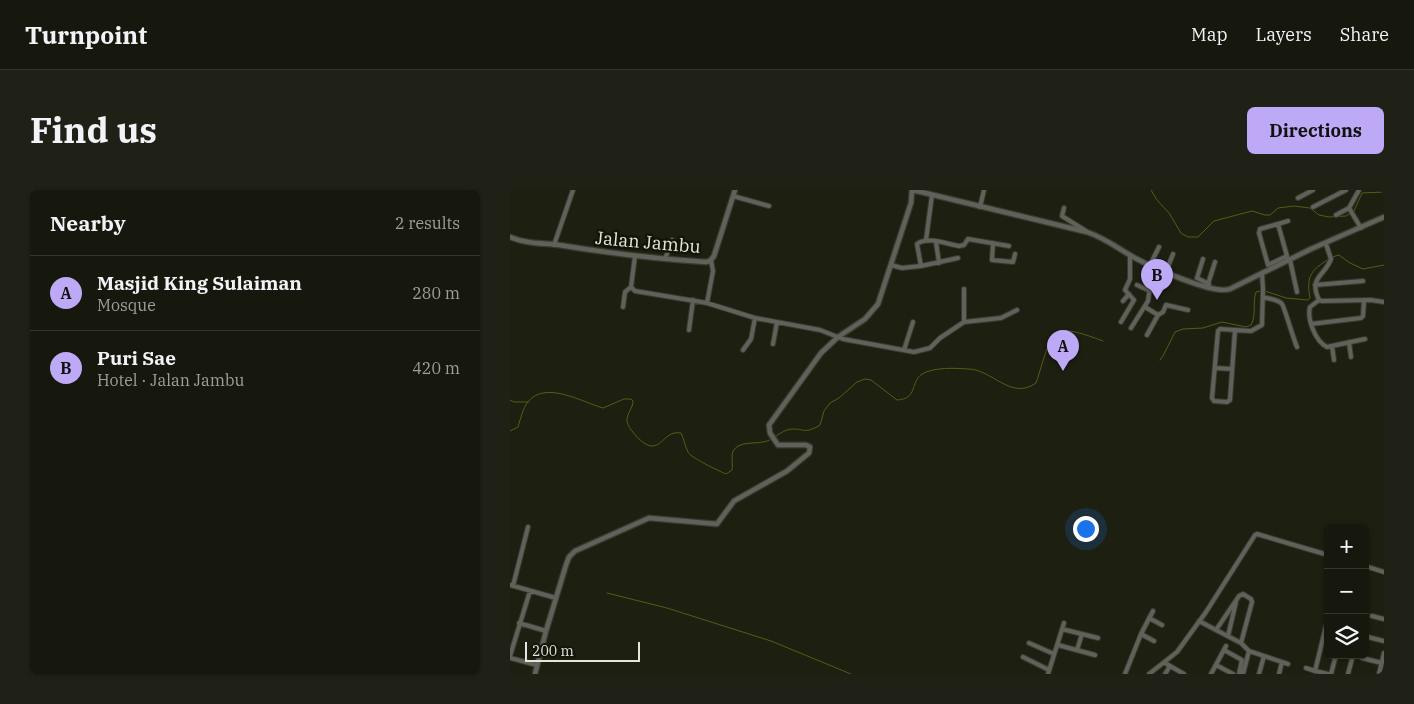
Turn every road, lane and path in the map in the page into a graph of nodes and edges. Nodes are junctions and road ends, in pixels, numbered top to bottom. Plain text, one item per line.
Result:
1 (573, 190) edge
2 (735, 190) edge
3 (912, 190) edge
4 (984, 190) edge
5 (1313, 190) edge
6 (1346, 190) edge
7 (1359, 190) edge
8 (932, 195) junction
9 (733, 196) junction
10 (1298, 198) dead end
11 (769, 206) dead end
12 (980, 207) junction
13 (1313, 207) dead end
14 (1064, 208) dead end
15 (1349, 209) junction
16 (1336, 215) dead end
17 (1384, 217) edge
18 (1066, 219) junction
19 (1288, 221) dead end
20 (1056, 224) junction
21 (1278, 224) junction
22 (1361, 228) junction
23 (1087, 232) junction
24 (510, 237) edge
25 (672, 240) dead end
26 (926, 240) junction
27 (936, 242) junction
28 (992, 243) junction
29 (1326, 244) junction
30 (554, 245) junction
31 (1009, 246) dead end
32 (1159, 247) dead end
33 (1016, 254) dead end
34 (1173, 254) dead end
35 (1130, 255) junction
36 (635, 256) junction
37 (958, 258) dead end
38 (1203, 258) dead end
39 (665, 259) junction
40 (1289, 259) junction
41 (711, 260) junction
42 (1215, 262) dead end
43 (939, 263) junction
44 (891, 265) junction
45 (921, 266) junction
46 (1152, 266) junction
47 (1166, 272) junction
48 (1262, 274) junction
49 (1363, 281) dead end
50 (1137, 285) dead end
51 (1208, 285) junction
52 (1315, 285) junction
53 (631, 287) junction
54 (964, 290) dead end
55 (1150, 290) junction
56 (1297, 292) dead end
57 (1263, 293) junction
58 (1129, 294) junction
59 (693, 300) junction
60 (1319, 300) junction
61 (1364, 300) junction
62 (1123, 301) dead end
63 (707, 302) junction
64 (1384, 302) edge
65 (623, 307) dead end
66 (1144, 307) junction
67 (1017, 310) dead end
68 (1188, 310) dead end
69 (1158, 315) junction
70 (754, 318) junction
71 (777, 322) junction
72 (913, 322) dead end
73 (964, 322) junction
74 (1121, 322) dead end
75 (1311, 324) junction
76 (1131, 328) dead end
77 (689, 330) dead end
78 (1235, 330) junction
79 (1147, 334) dead end
80 (838, 337) junction
81 (1365, 339) dead end
82 (1349, 342) junction
83 (773, 344) dead end
84 (1332, 346) junction
85 (1297, 347) dead end
86 (744, 350) dead end
87 (904, 350) junction
88 (1351, 356) dead end
89 (1334, 360) dead end
90 (1215, 368) junction
91 (1232, 369) junction
92 (528, 528) dead end
93 (1324, 555) edge
94 (1369, 567) edge
95 (1384, 572) edge
96 (512, 585) edge
97 (530, 591) junction
98 (556, 598) junction
99 (1237, 600) junction
100 (1152, 611) dead end
101 (1372, 616) dead end
102 (1149, 618) junction
103 (1384, 618) edge
104 (1199, 621) junction
105 (1064, 622) dead end
106 (519, 623) junction
107 (1162, 625) dead end
108 (1062, 629) junction
109 (1216, 630) junction
110 (546, 631) junction
111 (1082, 634) junction
112 (1141, 634) junction
113 (1324, 634) edge
114 (1228, 636) junction
115 (1369, 637) edge
116 (1098, 638) dead end
117 (1154, 641) dead end
118 (1384, 641) edge
119 (1029, 643) dead end
120 (1241, 643) junction
121 (1058, 644) junction
122 (1077, 650) junction
123 (1250, 651) junction
124 (1384, 653) edge
125 (1054, 654) junction
126 (1096, 655) dead end
127 (1264, 656) junction
128 (510, 657) edge
129 (1023, 657) dead end
130 (1335, 659) edge
131 (1352, 659) edge
132 (1366, 659) edge
133 (1282, 662) junction
134 (1165, 663) junction
135 (1382, 663) junction
136 (1288, 664) dead end
137 (537, 665) junction
138 (1216, 665) junction
139 (1170, 666) junction
140 (1306, 668) dead end
141 (1315, 671) junction
142 (1049, 672) edge
143 (535, 674) edge
144 (1124, 674) edge
145 (1149, 674) edge
146 (1165, 674) edge
147 (1184, 674) edge
148 (1211, 674) edge
149 (1233, 674) edge
150 (1241, 674) edge
151 (1259, 674) edge
152 (1279, 674) edge
153 (1329, 674) edge
154 (1348, 674) edge
155 (1379, 674) edge

1 - 30 street
2 - 9 street, Jalan Jambu
3 - 8 street
3 - 44 street
4 - 12 street
5 - 10 street
6 - 13 street
7 - 15 street
8 - 12 street
8 - 26 street
9 - 11 street
9 - 41 street, Jalan Jambu
12 - 20 street
14 - 18 street
15 - 16 street
15 - 22 street
17 - 22 street
18 - 20 street
18 - 23 street
19 - 21 street
20 - 23 street
21 - 40 street
21 - 40 street
22 - 29 street
23 - 35 street
24 - 30 street, Jalan Jambu
25 - 39 street
26 - 27 street
26 - 45 street
27 - 28 street
27 - 43 street
28 - 31 street
28 - 33 street
29 - 40 street
29 - 52 street
30 - 36 street, Jalan Jambu
32 - 46 street
34 - 47 street
35 - 46 street
35 - 58 street
36 - 39 street, Jalan Jambu
36 - 53 street
37 - 43 street
38 - 51 street
39 - 41 street, Jalan Jambu
40 - 48 street
40 - 56 street
41 - 63 street
42 - 51 street
43 - 45 street
44 - 45 street
44 - 80 street
46 - 47 street
46 - 55 street
47 - 51 street
48 - 51 street
48 - 57 street
49 - 52 street
50 - 55 street
52 - 60 street
53 - 59 street
53 - 65 street
54 - 73 street
55 - 66 street
57 - 78 street
57 - 85 street
58 - 62 street
58 - 74 street
59 - 63 street
59 - 77 street
60 - 61 street
60 - 75 street
61 - 64 street
61 - 75 street
63 - 70 street
66 - 69 street
66 - 76 street
67 - 73 street
68 - 69 street
69 - 79 street
70 - 71 street
70 - 86 street
71 - 80 street
71 - 83 street
72 - 87 street
73 - 87 street
75 - 84 street
78 - 90 street
78 - 91 street
80 - 87 street
80 - 98 street
81 - 82 street
82 - 84 street
82 - 88 street
84 - 89 street
90 - 91 street
90 - 91 street
92 - 96 street
93 - 104 street
94 - 95 street
96 - 97 street
97 - 98 street
97 - 106 street
98 - 110 street
99 - 109 street
99 - 114 street
99 - 120 street
100 - 102 street
101 - 103 street
102 - 107 street
102 - 112 street
104 - 109 street
104 - 134 street
105 - 108 street
106 - 110 street
106 - 128 street
108 - 111 street
108 - 121 street
109 - 114 street
110 - 137 street
111 - 116 street
111 - 122 street
112 - 117 street
112 - 144 street
113 - 141 street
114 - 120 street
115 - 118 street
119 - 125 street
120 - 123 street
121 - 122 street
121 - 125 street
122 - 126 street
123 - 127 street
123 - 150 street
124 - 135 street
125 - 142 street
127 - 133 street
127 - 151 street
128 - 137 street
129 - 142 street
130 - 153 street
131 - 154 street
132 - 135 street
133 - 136 street
133 - 152 street
134 - 139 street
134 - 145 street
135 - 155 street
137 - 143 street
138 - 148 street
138 - 149 street
138 - 150 street
139 - 146 street
139 - 147 street
140 - 141 street
141 - 153 street

